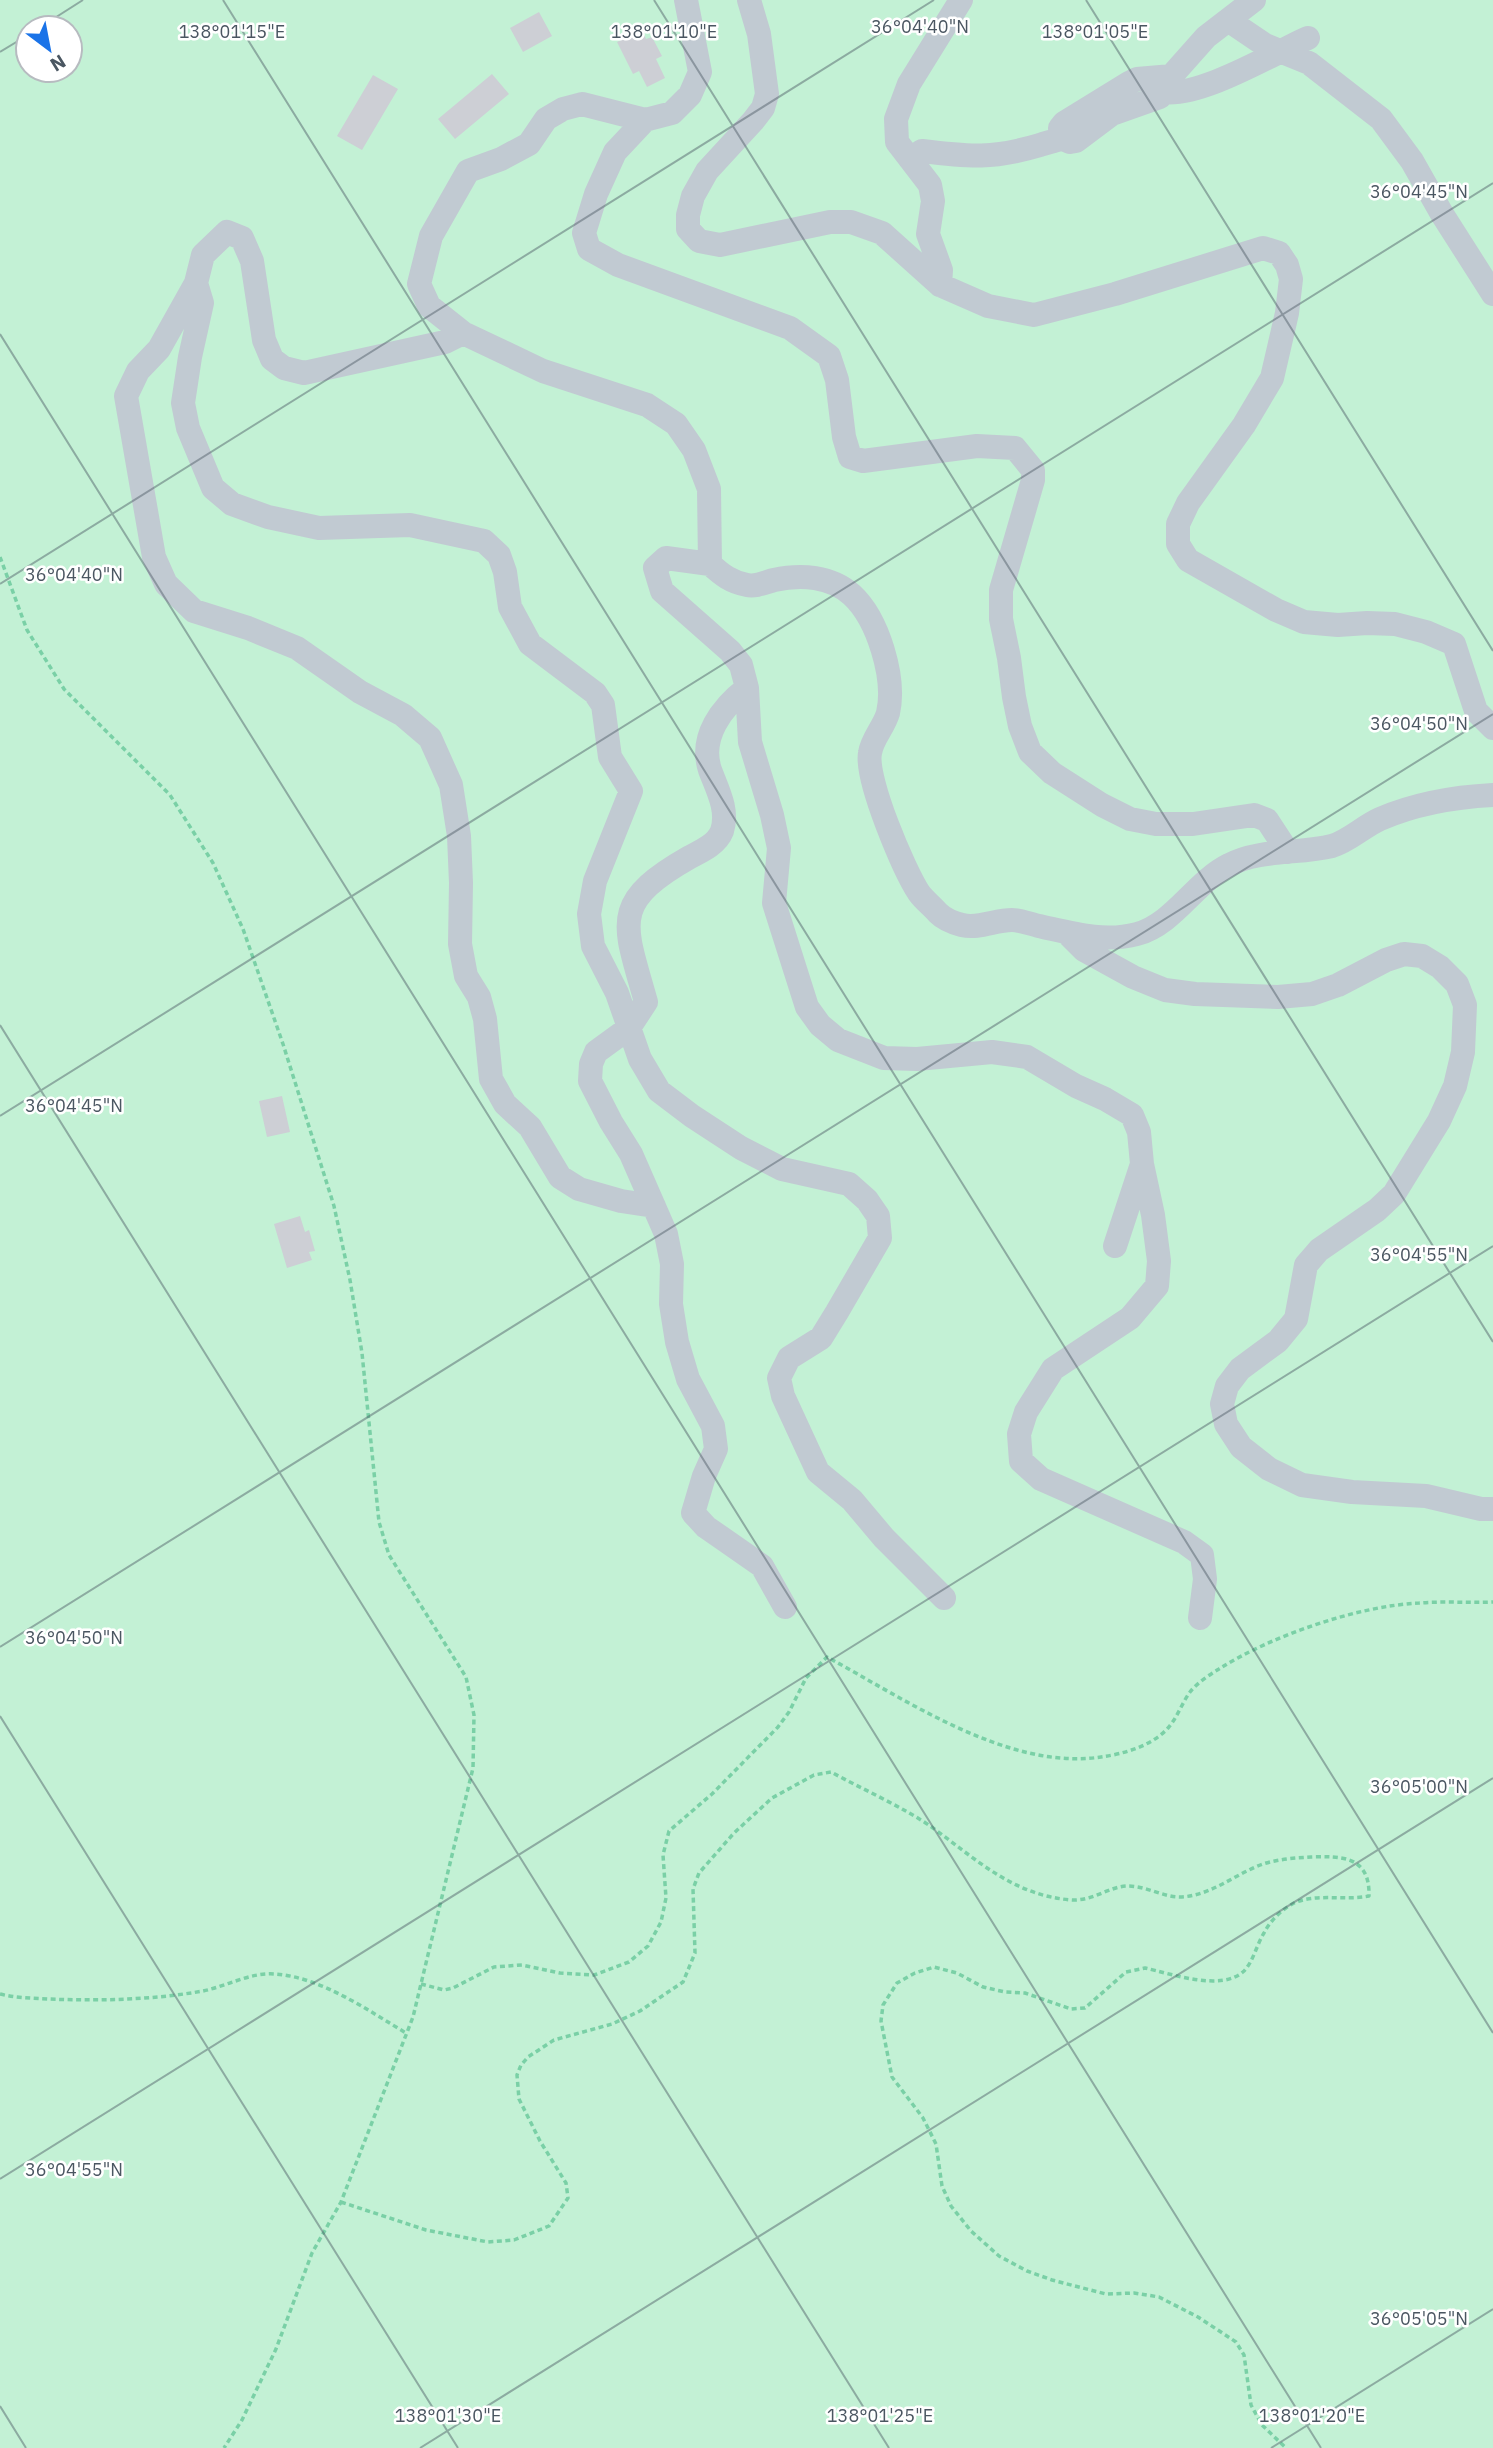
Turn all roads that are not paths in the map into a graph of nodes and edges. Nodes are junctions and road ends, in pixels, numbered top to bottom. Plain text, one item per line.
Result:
1 (686, 0) edge
2 (749, 0) edge
3 (961, 0) edge
4 (1254, 0) edge
5 (1228, 20) junction
6 (1308, 37) dead end
7 (1280, 50) junction
8 (1167, 84) junction
9 (645, 120) junction
10 (910, 159) junction
11 (196, 283) junction
12 (940, 285) junction
13 (1493, 295) edge
14 (463, 333) junction
15 (710, 564) junction
16 (747, 688) junction
17 (1493, 728) edge
18 (1493, 795) edge
19 (1288, 852) junction
20 (1065, 931) junction
21 (629, 1028) junction
22 (1142, 1164) junction
23 (654, 1206) junction
24 (1115, 1247) dead end
25 (1493, 1508) edge
26 (944, 1598) dead end
27 (785, 1607) dead end
28 (1200, 1618) dead end

1 - 9 street
2 - 12 street
3 - 10 street
4 - 5 street
5 - 7 street
5 - 8 street
6 - 7 street
7 - 8 street
7 - 13 street
8 - 10 street
9 - 14 street
9 - 19 street
10 - 12 street
11 - 14 street
11 - 21 street
11 - 23 street
12 - 17 street
14 - 15 street
15 - 16 street
15 - 20 street
16 - 21 street
16 - 22 street
18 - 19 street
19 - 20 street
20 - 25 street
21 - 23 street
21 - 26 street
22 - 24 street
22 - 28 street
23 - 27 street

